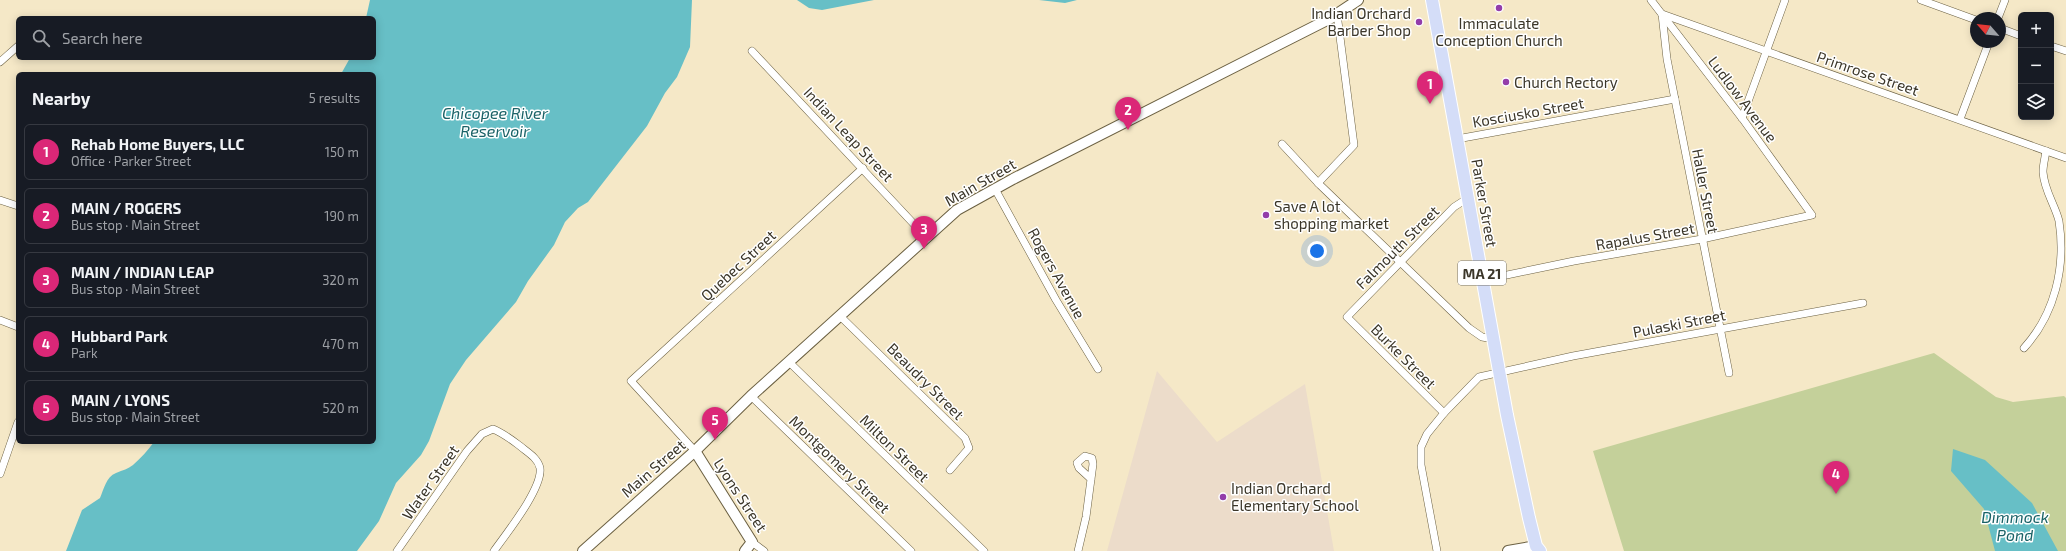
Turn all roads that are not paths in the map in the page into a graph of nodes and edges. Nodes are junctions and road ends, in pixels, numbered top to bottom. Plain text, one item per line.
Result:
1 (1358, 0) edge
2 (1432, 0) edge
3 (1651, 0) edge
4 (1785, 0) edge
5 (1921, 0) edge
6 (2005, 0) edge
7 (2000, 12) edge
8 (1337, 14) junction
9 (1662, 14) junction
10 (1970, 18) edge
11 (2006, 30) edge
12 (2018, 35) edge
13 (2054, 47) edge
14 (16, 48) edge
15 (1987, 48) edge
16 (752, 51) dead end
17 (1766, 51) junction
18 (2066, 52) edge
19 (0, 62) edge
20 (1675, 98) junction
21 (1742, 118) junction
22 (1960, 119) junction
23 (1457, 139) junction
24 (1282, 144) dead end
25 (2046, 151) junction
26 (2066, 158) edge
27 (863, 168) junction
28 (1318, 183) junction
29 (996, 189) junction
30 (1468, 198) junction
31 (0, 200) edge
32 (16, 205) edge
33 (1812, 216) joint
34 (926, 237) junction
35 (1702, 239) junction
36 (1400, 262) junction
37 (1483, 280) junction
38 (1863, 303) dead end
39 (840, 316) junction
40 (1347, 317) joint
41 (0, 320) edge
42 (16, 326) edge
43 (1720, 329) junction
44 (1494, 339) junction
45 (2024, 348) dead end
46 (789, 362) junction
47 (1098, 368) dead end
48 (1501, 371) junction
49 (1728, 373) dead end
50 (632, 381) joint
51 (751, 396) junction
52 (1444, 413) junction
53 (16, 427) edge
54 (695, 451) junction
55 (2, 461) edge
56 (950, 470) dead end
57 (0, 474) edge
58 (1091, 479) dead end
59 (752, 542) junction
60 (1538, 548) edge
61 (397, 551) edge
62 (494, 551) edge
63 (583, 551) edge
64 (745, 551) edge
65 (764, 551) edge
66 (911, 551) edge
67 (984, 551) edge
68 (1078, 551) edge
69 (1438, 551) edge
70 (1508, 551) edge

1 - 8 main road, Main Street
2 - 23 main road, Parker Street / MA 21
3 - 9 street, Ludlow Avenue
4 - 17 street
5 - 10 street
6 - 7 street
8 - 28 street
8 - 29 main road, Main Street
9 - 17 street, Primrose Street
9 - 20 street, Haller Street
9 - 21 street, Ludlow Avenue
11 - 12 street
13 - 18 street
14 - 19 street
15 - 22 street
16 - 27 street, Indian Leap Street
17 - 21 street
17 - 22 street, Primrose Street
20 - 23 street, Kosciusko Street
20 - 35 street, Haller Street
21 - 33 street, Ludlow Avenue
22 - 25 street, Primrose Street
23 - 30 main road, Parker Street / MA 21
24 - 28 street
25 - 26 street, Primrose Street
25 - 45 street
27 - 34 street, Indian Leap Street
27 - 50 street, Quebec Street
28 - 36 street
29 - 34 main road, Main Street
29 - 47 street, Rogers Avenue
30 - 36 street, Falmouth Street
30 - 37 main road, Parker Street / MA 21
31 - 32 street
33 - 35 street, Rapalus Street
34 - 39 main road, Main Street
35 - 37 street, Rapalus Street
35 - 43 street, Haller Street
36 - 40 street, Falmouth Street
36 - 44 street
37 - 44 main road, Parker Street / MA 21
38 - 43 street, Pulaski Street
39 - 46 main road, Main Street
39 - 56 street, Beaudry Street
40 - 52 street, Burke Street
41 - 42 street
43 - 48 street, Pulaski Street
43 - 49 street, Haller Street
44 - 48 main road, Parker Street / MA 21
46 - 51 main road, Main Street
46 - 67 street, Milton Street
48 - 52 street, Pulaski Street
48 - 60 main road, Parker Street / MA 21
50 - 54 street, Lyons Street
51 - 54 main road, Main Street
51 - 66 street, Montgomery Street
52 - 69 street, Pulaski Street
53 - 55 street
54 - 59 main road, Lyons Street
54 - 63 main road, Main Street
55 - 57 street
58 - 68 street
59 - 64 main road
59 - 65 street, Lyons Street
60 - 70 main road
61 - 62 street, Water Street

